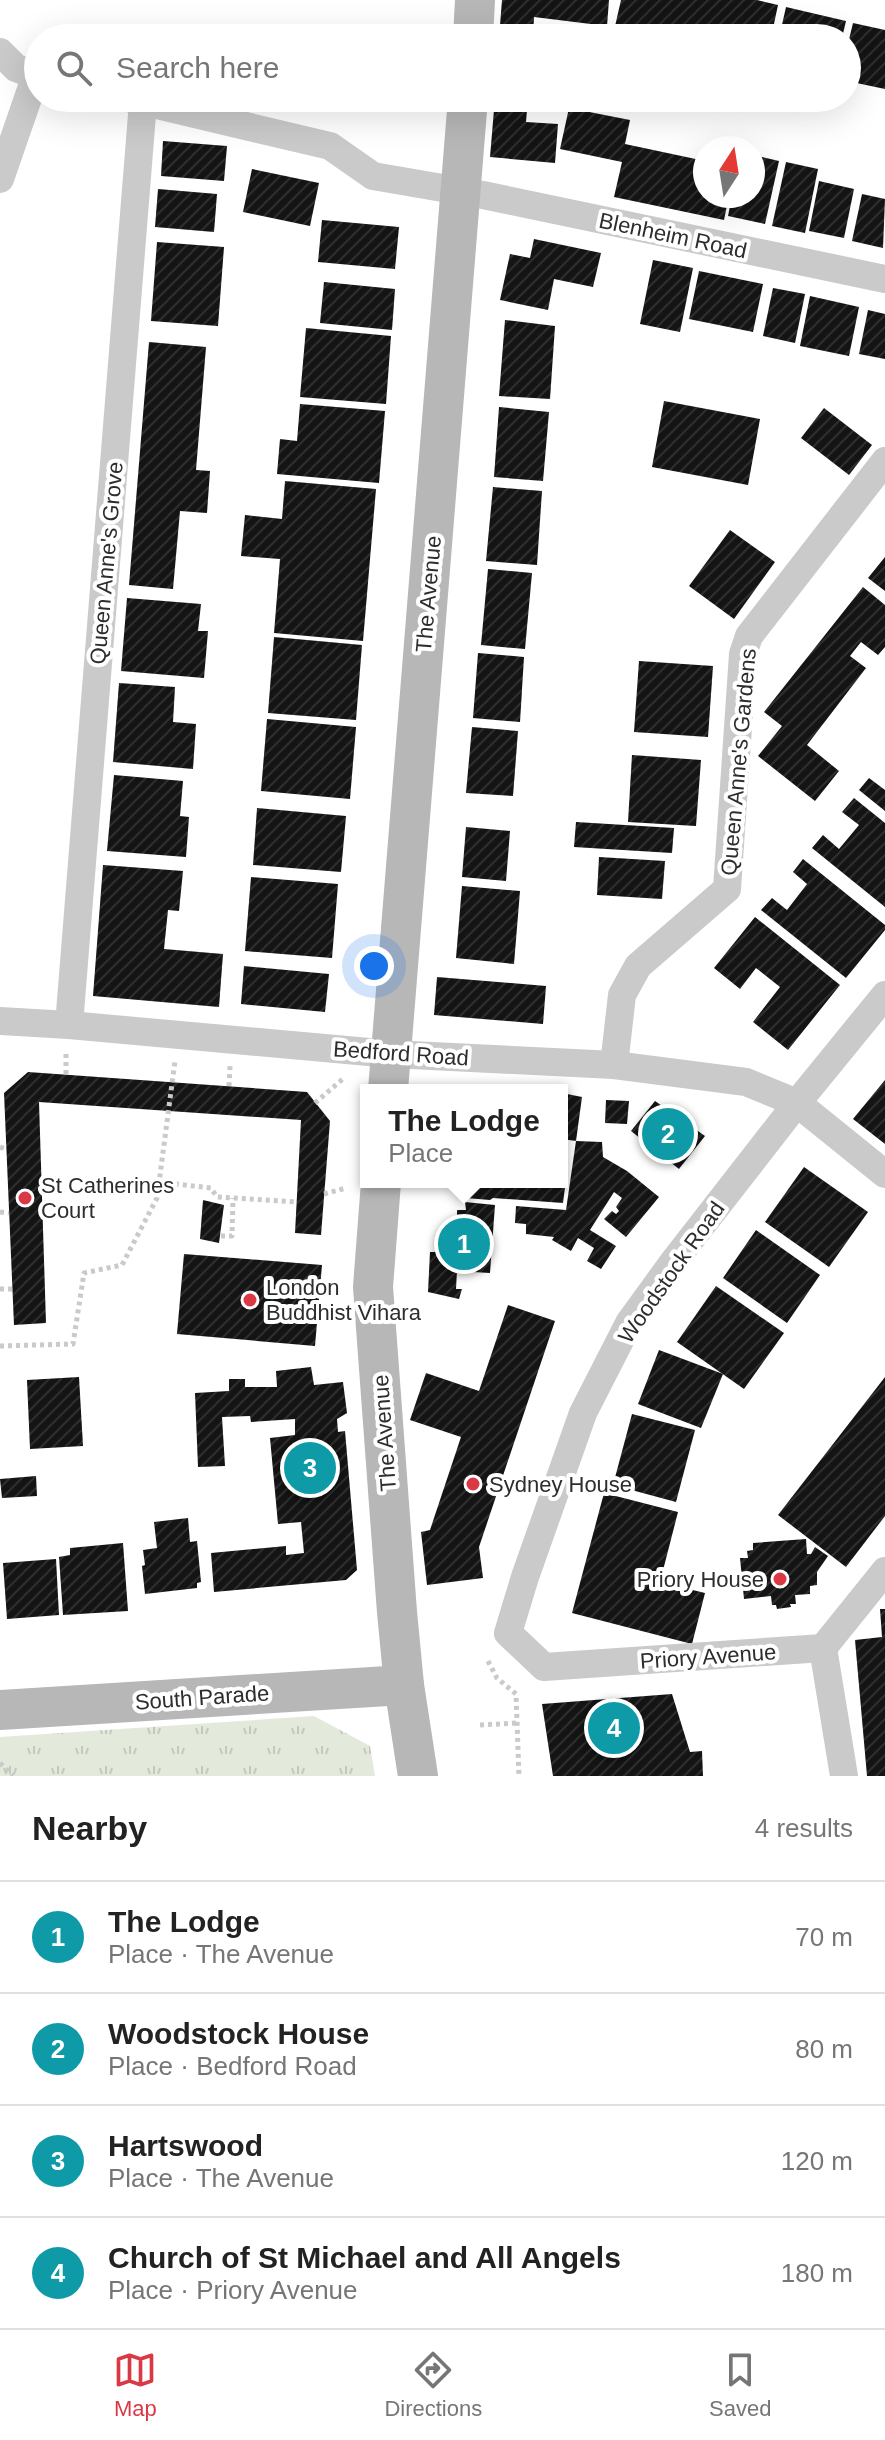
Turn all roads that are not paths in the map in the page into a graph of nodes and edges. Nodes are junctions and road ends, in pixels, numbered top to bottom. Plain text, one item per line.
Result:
1 (475, 0) edge
2 (474, 24) edge
3 (0, 52) edge
4 (24, 71) edge
5 (24, 112) edge
6 (134, 112) edge
7 (186, 112) edge
8 (467, 112) edge
9 (0, 179) edge
10 (461, 191) junction
11 (885, 279) edge
12 (885, 461) edge
13 (885, 995) edge
14 (0, 1021) edge
15 (67, 1036) junction
16 (614, 1065) junction
17 (390, 1072) edge
18 (797, 1103) junction
19 (885, 1174) edge
20 (365, 1188) edge
21 (885, 1571) edge
22 (508, 1633) joint
23 (823, 1648) junction
24 (404, 1685) junction
25 (0, 1710) edge
26 (418, 1776) edge
27 (844, 1776) edge

1 - 2 main road
3 - 4 street
5 - 9 street
6 - 15 street, Queen Anne's Grove
7 - 10 street, Blenheim Road
8 - 10 main road, The Avenue
10 - 11 street, Blenheim Road
10 - 17 main road, The Avenue
12 - 16 street, Queen Anne's Gardens
13 - 18 street, Woodstock Road
14 - 15 street, Bedford Road
15 - 17 street, Bedford Road
16 - 17 street, Bedford Road
16 - 18 street, Bedford Road
18 - 19 street, Bedford Road
18 - 22 street, Woodstock Road
20 - 24 main road, The Avenue
21 - 23 street
22 - 23 street, Priory Avenue
23 - 27 street
24 - 25 main road, South Parade
24 - 26 main road, The Avenue

